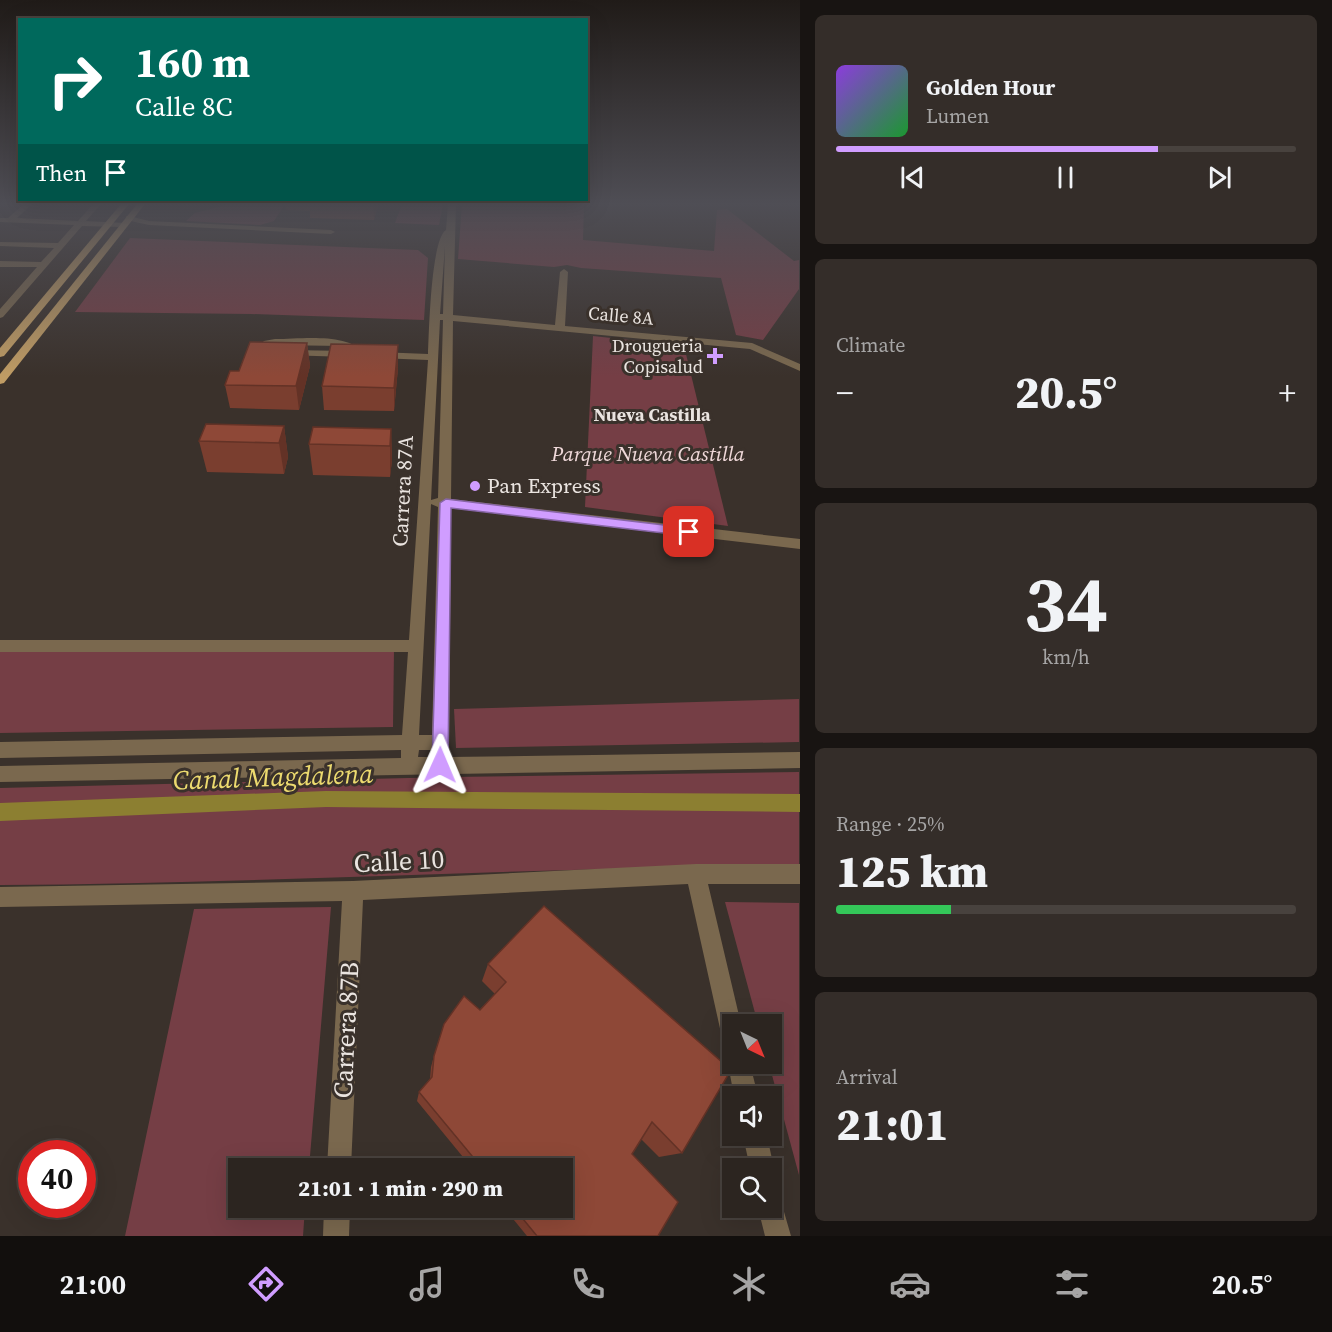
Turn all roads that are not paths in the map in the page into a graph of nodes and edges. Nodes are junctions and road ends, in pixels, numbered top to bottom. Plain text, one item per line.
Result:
1 (46, 262) edge
2 (75, 262) edge
3 (95, 262) edge
4 (438, 262) edge
5 (450, 262) edge
6 (0, 264) edge
7 (43, 265) junction
8 (564, 272) dead end
9 (2, 310) edge
10 (435, 317) junction
11 (449, 318) junction
12 (560, 327) junction
13 (0, 354) edge
14 (361, 354) junction
15 (433, 357) junction
16 (799, 367) edge
17 (0, 381) edge
18 (424, 501) junction
19 (446, 503) junction
20 (800, 544) edge
21 (0, 646) edge
22 (416, 646) junction
23 (411, 742) junction
24 (441, 742) junction
25 (0, 750) edge
26 (800, 760) edge
27 (409, 765) junction
28 (440, 765) junction
29 (0, 774) edge
30 (696, 874) junction
31 (800, 874) edge
32 (353, 891) junction
33 (0, 897) edge
34 (728, 1014) edge
35 (340, 1158) edge
36 (337, 1218) edge
37 (774, 1218) edge
38 (336, 1236) edge
39 (778, 1236) edge

1 - 7 street
2 - 13 main road
3 - 17 main road
4 - 10 street, Carrera 87A
5 - 11 street, Carrera 87A
6 - 7 street
7 - 9 street
8 - 12 street
10 - 11 street, Calle 8A
10 - 15 street, Carrera 87A
11 - 12 street, Calle 8A
11 - 19 street, Carrera 87A
12 - 16 street, Calle 8A
14 - 14 street
14 - 15 street
15 - 18 street, Carrera 87A
18 - 19 street
18 - 22 street, Carrera 87A
19 - 20 street
19 - 24 street, Carrera 87A
21 - 22 street
22 - 23 street, Carrera 87A
23 - 24 street
23 - 25 street
23 - 27 street, Carrera 87A
24 - 28 street, Carrera 87A
26 - 28 street
27 - 28 street
27 - 29 street
30 - 31 street, Calle 10
30 - 32 street, Calle 10
30 - 34 street
32 - 33 street, Calle 10
32 - 35 street, Carrera 87B
36 - 38 street
37 - 39 street

